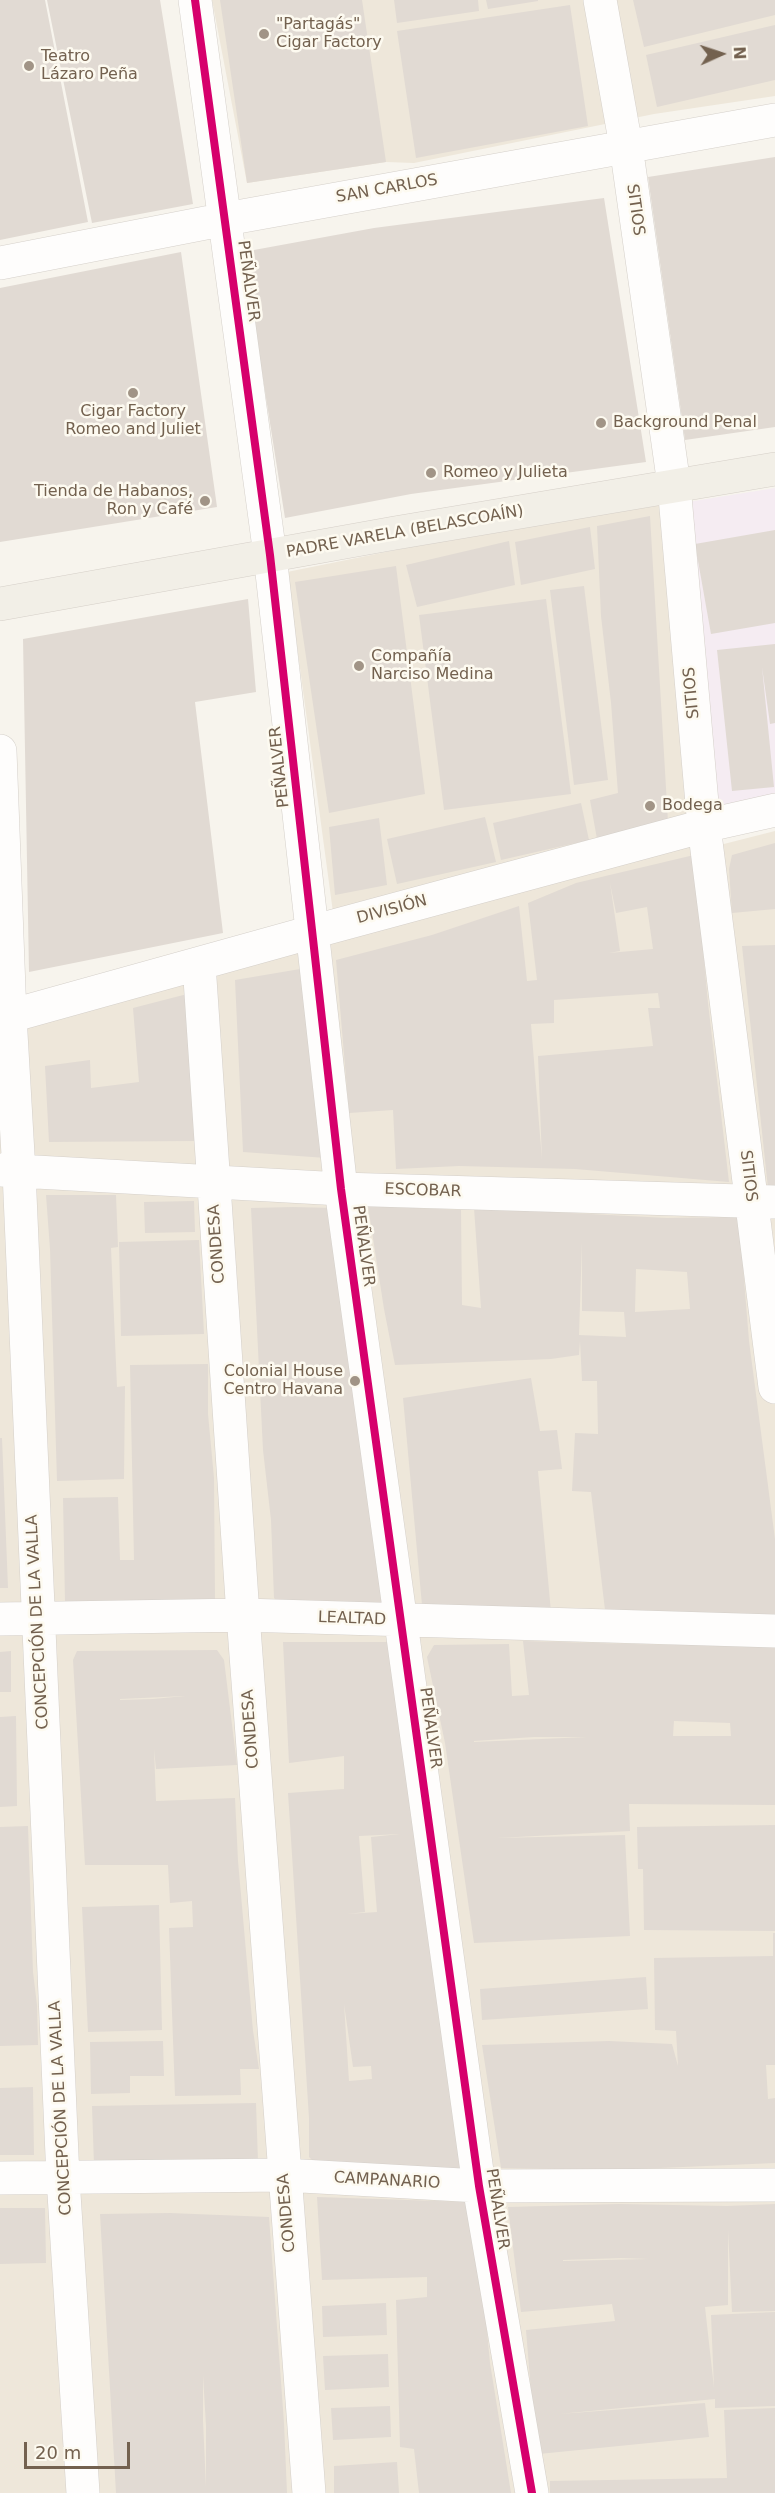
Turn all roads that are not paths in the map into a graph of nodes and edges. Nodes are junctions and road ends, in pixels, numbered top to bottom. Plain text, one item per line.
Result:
1 (195, 0) edge
2 (600, 0) edge
3 (775, 120) edge
4 (626, 146) junction
5 (226, 219) junction
6 (0, 263) edge
7 (775, 469) edge
8 (674, 486) junction
9 (270, 555) junction
10 (0, 604) edge
11 (0, 751) edge
12 (775, 810) edge
13 (704, 826) junction
14 (312, 932) junction
15 (199, 964) junction
16 (10, 1017) junction
17 (10, 1171) edge
18 (212, 1180) junction
19 (341, 1189) junction
20 (763, 1201) edge
21 (775, 1387) edge
22 (243, 1615) junction
23 (0, 1619) edge
24 (38, 1619) junction
25 (401, 1621) junction
26 (775, 1631) edge
27 (284, 2175) junction
28 (0, 2178) edge
29 (63, 2178) junction
30 (775, 2185) edge
31 (479, 2186) junction
32 (82, 2493) edge
33 (309, 2493) edge
34 (531, 2493) edge

1 - 5 street, PEÑALVER
2 - 4 street, SITIOS
3 - 4 street, SAN CARLOS
4 - 5 street, SAN CARLOS
4 - 8 street, SITIOS
5 - 6 street, SAN CARLOS
5 - 9 street, PEÑALVER
7 - 8 main road, PADRE VARELA (BELASCOAÍN)
8 - 9 main road, PADRE VARELA (BELASCOAÍN)
8 - 13 street, SITIOS
9 - 10 main road, PADRE VARELA (BELASCOAÍN)
9 - 14 street, PEÑALVER
11 - 16 street, CONCEPCIÓN DE LA VALLA
12 - 13 street, DIVISIÓN
13 - 14 street, DIVISIÓN
13 - 20 street, SITIOS
14 - 15 street, DIVISIÓN
14 - 19 street, PEÑALVER
15 - 16 street, DIVISIÓN
15 - 18 street, CONDESA
16 - 17 street, CONCEPCIÓN DE LA VALLA
17 - 18 street, ESCOBAR
17 - 24 street, CONCEPCIÓN DE LA VALLA
18 - 19 street, ESCOBAR
18 - 22 street, CONDESA
19 - 20 street, ESCOBAR
19 - 25 street, PEÑALVER
20 - 21 street, SITIOS
22 - 24 street, LEALTAD
22 - 25 street, LEALTAD
22 - 27 street, CONDESA
23 - 24 street, LEALTAD
24 - 29 street, CONCEPCIÓN DE LA VALLA
25 - 26 street, LEALTAD
25 - 31 street, PEÑALVER
27 - 29 street, CAMPANARIO
27 - 31 street, CAMPANARIO
27 - 33 street, CONDESA
28 - 29 street, CAMPANARIO
29 - 32 street, CONCEPCIÓN DE LA VALLA
30 - 31 street, CAMPANARIO
31 - 34 street, PEÑALVER

